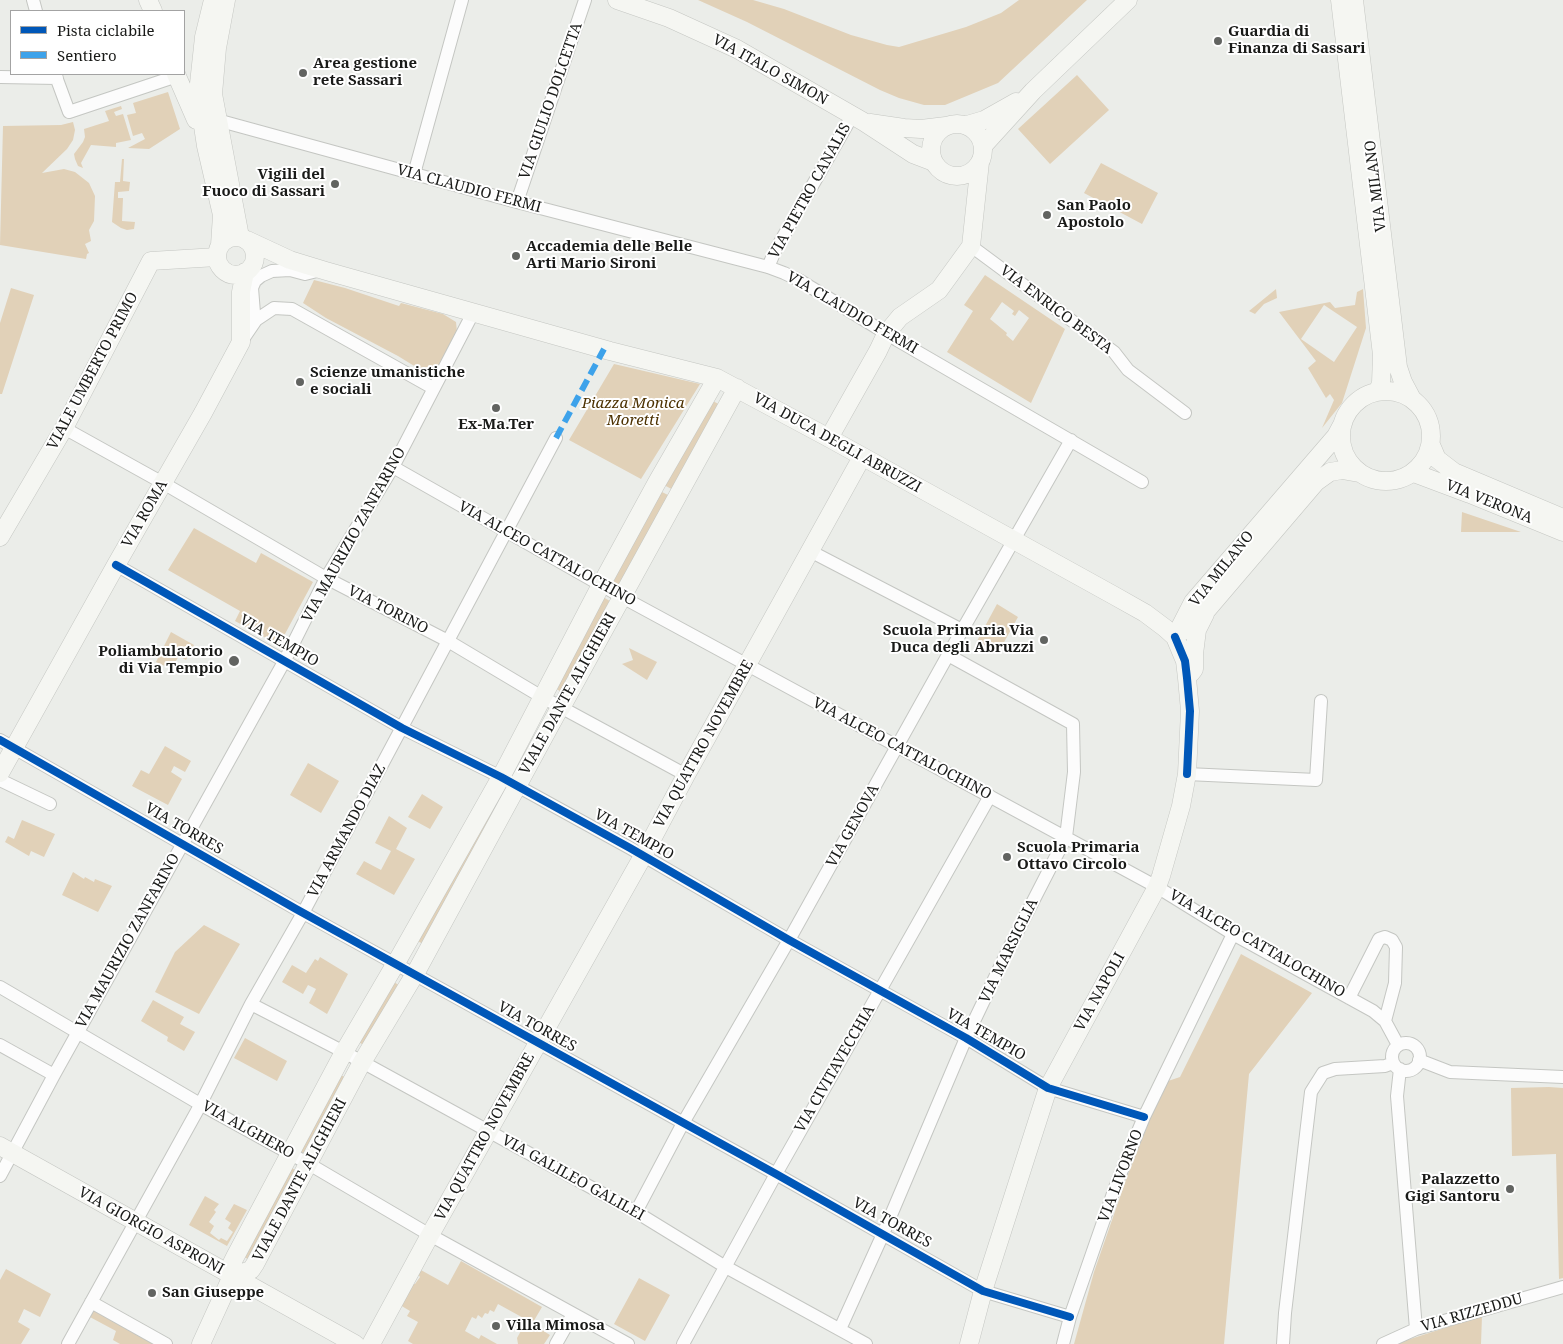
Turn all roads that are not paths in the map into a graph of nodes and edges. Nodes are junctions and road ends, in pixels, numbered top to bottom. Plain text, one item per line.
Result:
1 (213, 0) edge
2 (226, 0) edge
3 (462, 0) edge
4 (585, 0) edge
5 (617, 0) edge
6 (1128, 0) edge
7 (1340, 0) edge
8 (1354, 0) edge
9 (177, 75) edge
10 (56, 76) edge
11 (0, 77) edge
12 (1033, 91) junction
13 (858, 119) junction
14 (217, 120) junction
15 (967, 125) junction
16 (946, 126) junction
17 (206, 146) junction
18 (981, 154) junction
19 (934, 162) junction
20 (414, 174) junction
21 (960, 176) junction
22 (517, 202) junction
23 (974, 220) junction
24 (243, 239) junction
25 (971, 246) junction
26 (219, 251) junction
27 (768, 267) junction
28 (322, 270) junction
29 (246, 271) junction
30 (473, 313) junction
31 (256, 320) junction
32 (886, 334) junction
33 (241, 342) junction
34 (717, 378) junction
35 (433, 388) junction
36 (737, 388) junction
37 (1378, 392) junction
38 (1412, 399) junction
39 (1184, 413) dead end
40 (1343, 422) junction
41 (64, 428) junction
42 (556, 438) dead end
43 (829, 438) junction
44 (1071, 440) junction
45 (1431, 445) junction
46 (862, 457) junction
47 (393, 467) junction
48 (1359, 473) junction
49 (1414, 473) junction
50 (163, 482) junction
51 (1142, 482) dead end
52 (656, 484) junction
53 (677, 496) junction
54 (1563, 518) edge
55 (505, 532) junction
56 (1563, 532) edge
57 (0, 537) edge
58 (1014, 540) junction
59 (810, 551) junction
60 (116, 565) junction
61 (326, 578) junction
62 (601, 585) junction
63 (622, 597) junction
64 (1199, 607) junction
65 (1146, 613) junction
66 (962, 630) junction
67 (1175, 637) junction
68 (448, 641) junction
69 (948, 655) junction
70 (285, 660) junction
71 (748, 664) junction
72 (1187, 678) junction
73 (542, 697) junction
74 (1321, 701) dead end
75 (561, 708) junction
76 (402, 728) junction
77 (7, 744) edge
78 (897, 747) junction
79 (0, 773) edge
80 (1187, 774) junction
81 (686, 775) junction
82 (501, 777) junction
83 (0, 780) edge
84 (517, 786) junction
85 (990, 796) junction
86 (50, 804) dead end
87 (1066, 838) junction
88 (182, 844) junction
89 (643, 856) junction
90 (1158, 887) junction
91 (303, 913) junction
92 (1233, 934) junction
93 (789, 940) junction
94 (396, 963) junction
95 (415, 974) junction
96 (0, 986) edge
97 (880, 991) junction
98 (1349, 998) junction
99 (250, 1004) junction
100 (1385, 1021) junction
101 (78, 1032) junction
102 (966, 1038) junction
103 (538, 1043) junction
104 (0, 1045) edge
105 (1398, 1045) junction
106 (344, 1052) junction
107 (1420, 1060) junction
108 (362, 1063) junction
109 (1396, 1066) junction
110 (54, 1076) junction
111 (1563, 1077) edge
112 (1048, 1088) junction
113 (200, 1104) junction
114 (1144, 1117) junction
115 (683, 1123) junction
116 (488, 1132) junction
117 (6, 1150) edge
118 (290, 1154) junction
119 (309, 1164) junction
120 (776, 1174) junction
121 (0, 1176) edge
122 (636, 1212) junction
123 (136, 1222) junction
124 (883, 1234) junction
125 (430, 1235) junction
126 (724, 1266) junction
127 (232, 1276) junction
128 (1563, 1287) edge
129 (983, 1291) junction
130 (91, 1302) junction
131 (573, 1314) junction
132 (1070, 1318) junction
133 (840, 1329) junction
134 (1416, 1329) junction
135 (68, 1344) edge
136 (166, 1344) edge
137 (201, 1344) edge
138 (355, 1344) edge
139 (371, 1344) edge
140 (556, 1344) edge
141 (628, 1344) edge
142 (683, 1344) edge
143 (866, 1344) edge
144 (969, 1344) edge
145 (1063, 1344) edge
146 (1283, 1344) edge
147 (1383, 1344) edge

1 - 17 main road
2 - 14 main road
3 - 20 street
4 - 22 street, VIA GIULIO DOLCETTA
5 - 13 main road, VIA ITALO SIMON
6 - 12 main road
7 - 37 main road, VIA MILANO
8 - 38 main road, VIA MILANO
9 - 10 street
9 - 17 main road
10 - 11 street
12 - 15 main road
12 - 18 main road
13 - 16 main road, VIA ITALO SIMON
13 - 19 main road, VIA ITALO SIMON
13 - 27 street, VIA PIETRO CANALIS
14 - 20 street, VIA CLAUDIO FERMI
14 - 24 main road
15 - 16 main road
15 - 18 main road
16 - 19 main road
17 - 26 main road
18 - 21 main road
18 - 23 main road
19 - 21 main road
20 - 22 street, VIA CLAUDIO FERMI
21 - 23 main road
22 - 27 street, VIA CLAUDIO FERMI
23 - 25 main road
24 - 26 main road
24 - 28 main road
24 - 29 main road
25 - 32 main road
25 - 39 street, VIA ENRICO BESTA
26 - 29 main road
26 - 41 main road, VIALE UMBERTO PRIMO
27 - 32 street, VIA CLAUDIO FERMI
28 - 29 main road
28 - 30 main road, VIA DUCA DEGLI ABRUZZI
28 - 31 street
29 - 33 main road, VIA ROMA
30 - 34 main road, VIA DUCA DEGLI ABRUZZI
30 - 35 street, VIA MAURIZIO ZANFARINO
31 - 33 street
31 - 35 street
32 - 43 main road
32 - 44 street, VIA CLAUDIO FERMI
33 - 50 main road, VIA ROMA
34 - 36 main road, VIA DUCA DEGLI ABRUZZI
34 - 52 main road, VIALE DANTE ALIGHIERI
35 - 47 street, VIA MAURIZIO ZANFARINO
36 - 43 main road, VIA DUCA DEGLI ABRUZZI
36 - 53 main road, VIALE DANTE ALIGHIERI
37 - 38 main road
37 - 40 main road
38 - 45 main road
40 - 48 main road
40 - 64 main road, VIA MILANO
41 - 50 street, VIA TORINO
41 - 57 main road, VIALE UMBERTO PRIMO
42 - 55 street, VIA ARMANDO DIAZ
43 - 46 main road, VIA DUCA DEGLI ABRUZZI
44 - 51 street, VIA CLAUDIO FERMI
44 - 58 street, VIA GENOVA
45 - 49 main road
45 - 54 main road, VIA VERONA
46 - 58 main road, VIA DUCA DEGLI ABRUZZI
46 - 59 main road, VIA QUATTRO NOVEMBRE
47 - 55 street, VIA ALCEO CATTALOCHINO
47 - 61 street, VIA MAURIZIO ZANFARINO
48 - 49 main road
48 - 64 main road, VIA MILANO
49 - 56 main road, VIA VERONA
50 - 60 main road, VIA ROMA
50 - 61 street, VIA TORINO
52 - 53 main road
52 - 62 main road, VIALE DANTE ALIGHIERI
53 - 63 main road, VIALE DANTE ALIGHIERI
55 - 62 street, VIA ALCEO CATTALOCHINO
55 - 68 street, VIA ARMANDO DIAZ
58 - 65 main road, VIA DUCA DEGLI ABRUZZI
58 - 66 street, VIA GENOVA
59 - 66 street
59 - 71 main road, VIA QUATTRO NOVEMBRE
60 - 70 street, VIA TEMPIO
60 - 77 main road, VIA ROMA
61 - 68 street, VIA TORINO
61 - 70 street, VIA MAURIZIO ZANFARINO
62 - 63 street, VIA ALCEO CATTALOCHINO
62 - 73 main road, VIALE DANTE ALIGHIERI
63 - 71 street, VIA ALCEO CATTALOCHINO
63 - 75 main road, VIALE DANTE ALIGHIERI
64 - 65 main road
64 - 67 main road, VIA MILANO
64 - 72 main road
65 - 67 main road, VIA DUCA DEGLI ABRUZZI
66 - 69 street, VIA GENOVA
67 - 72 main road, VIA NAPOLI
68 - 73 street, VIA TORINO
68 - 76 street, VIA ARMANDO DIAZ
69 - 78 street, VIA GENOVA
69 - 87 street, VIA MARSIGLIA
70 - 76 street, VIA TEMPIO
70 - 88 street, VIA MAURIZIO ZANFARINO
71 - 78 street, VIA ALCEO CATTALOCHINO
71 - 81 main road, VIA QUATTRO NOVEMBRE
72 - 80 main road, VIA NAPOLI
73 - 75 street, VIA TORINO
73 - 82 main road, VIALE DANTE ALIGHIERI
74 - 80 street
75 - 81 street, VIA TORINO
75 - 84 main road, VIALE DANTE ALIGHIERI
76 - 82 street, VIA TEMPIO
76 - 91 street, VIA ARMANDO DIAZ
77 - 79 main road, VIA ROMA
77 - 88 street, VIA TORRES
78 - 85 street, VIA ALCEO CATTALOCHINO
78 - 93 street, VIA GENOVA
80 - 90 main road, VIA NAPOLI
81 - 89 main road, VIA QUATTRO NOVEMBRE
82 - 84 street, VIA TEMPIO
82 - 94 main road, VIALE DANTE ALIGHIERI
83 - 86 street
84 - 89 street, VIA TEMPIO
84 - 95 main road, VIALE DANTE ALIGHIERI
85 - 87 street, VIA ALCEO CATTALOCHINO
85 - 97 street, VIA CIVITAVECCHIA
87 - 90 street, VIA ALCEO CATTALOCHINO
87 - 102 street, VIA MARSIGLIA
88 - 91 street, VIA TORRES
88 - 101 street, VIA MAURIZIO ZANFARINO
89 - 93 street, VIA TEMPIO
89 - 103 main road, VIA QUATTRO NOVEMBRE
90 - 92 street, VIA ALCEO CATTALOCHINO
90 - 112 main road, VIA NAPOLI
91 - 94 street, VIA TORRES
91 - 99 street, VIA ARMANDO DIAZ
92 - 98 street, VIA ALCEO CATTALOCHINO
92 - 114 street, VIA LIVORNO
93 - 97 street, VIA TEMPIO
93 - 115 street, VIA GENOVA
94 - 95 street, VIA TORRES
94 - 106 main road, VIALE DANTE ALIGHIERI
95 - 103 street, VIA TORRES
95 - 108 main road, VIALE DANTE ALIGHIERI
96 - 101 street, VIA ALGHERO
97 - 102 street, VIA TEMPIO
97 - 120 street, VIA CIVITAVECCHIA
98 - 100 street, VIA ALCEO CATTALOCHINO
98 - 100 street
99 - 106 street, VIA GALILEO GALILEI
99 - 113 street, VIA ARMANDO DIAZ
100 - 105 street, VIA ALCEO CATTALOCHINO
101 - 110 street, VIA MAURIZIO ZANFARINO
101 - 113 street, VIA ALGHERO
102 - 112 street, VIA TEMPIO
102 - 124 street, VIA MARSIGLIA
103 - 115 street, VIA TORRES
103 - 116 main road, VIA QUATTRO NOVEMBRE
104 - 110 street
105 - 107 street
105 - 109 street
106 - 108 street, VIA GALILEO GALILEI
106 - 118 main road, VIALE DANTE ALIGHIERI
107 - 109 street
107 - 111 street
108 - 116 street, VIA GALILEO GALILEI
108 - 119 main road, VIALE DANTE ALIGHIERI
109 - 134 street
109 - 146 street
110 - 117 street, VIA MAURIZIO ZANFARINO
112 - 114 street, VIA TEMPIO
112 - 129 main road, VIA NAPOLI
113 - 118 street, VIA ALGHERO
113 - 123 street, VIA ARMANDO DIAZ
114 - 132 street, VIA LIVORNO
115 - 120 street, VIA TORRES
115 - 122 street, VIA GENOVA
116 - 122 street, VIA GALILEO GALILEI
116 - 125 main road, VIA QUATTRO NOVEMBRE
117 - 121 street, VIA MAURIZIO ZANFARINO
117 - 123 main road, VIA GIORGIO ASPRONI
118 - 119 street, VIA ALGHERO
118 - 127 main road, VIALE DANTE ALIGHIERI
119 - 125 street, VIA ALGHERO
119 - 127 main road, VIALE DANTE ALIGHIERI
120 - 124 street, VIA TORRES
120 - 126 street, VIA CIVITAVECCHIA
122 - 126 street, VIA GALILEO GALILEI
123 - 127 main road, VIA GIORGIO ASPRONI
123 - 130 street, VIA ARMANDO DIAZ
124 - 129 street, VIA TORRES
124 - 133 street, VIA MARSIGLIA
125 - 131 street, VIA ALGHERO
125 - 139 main road, VIA QUATTRO NOVEMBRE
126 - 133 street, VIA GALILEO GALILEI
126 - 142 street, VIA CIVITAVECCHIA
127 - 137 main road
127 - 138 main road, VIA GIORGIO ASPRONI
128 - 134 street, VIA RIZZEDDU
129 - 132 street, VIA TORRES
129 - 144 main road, VIA NAPOLI
130 - 135 street, VIA ARMANDO DIAZ
130 - 136 street
131 - 140 street
131 - 141 street, VIA ALGHERO
132 - 145 street, VIA LIVORNO
133 - 143 street, VIA GALILEO GALILEI
134 - 147 street, VIA RIZZEDDU

